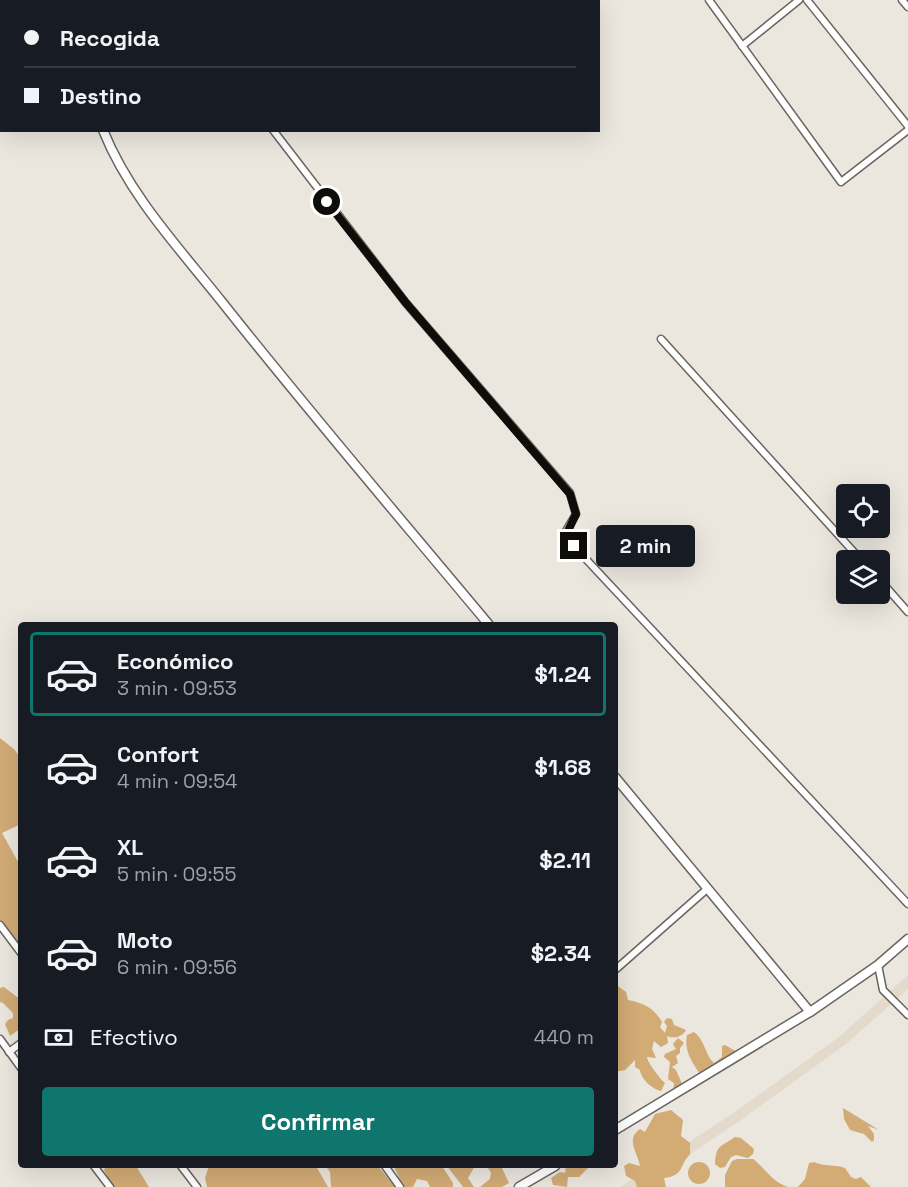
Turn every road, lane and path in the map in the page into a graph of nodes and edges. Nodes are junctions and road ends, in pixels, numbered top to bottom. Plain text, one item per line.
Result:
1 (709, 0) edge
2 (799, 0) edge
3 (807, 0) edge
4 (902, 0) edge
5 (908, 7) edge
6 (742, 46) junction
7 (908, 128) edge
8 (104, 132) edge
9 (275, 132) edge
10 (661, 339) dead end
11 (852, 550) edge
12 (890, 592) edge
13 (908, 612) edge
14 (487, 622) edge
15 (618, 781) edge
16 (707, 889) junction
17 (908, 904) edge
18 (0, 925) edge
19 (908, 939) edge
20 (18, 949) edge
21 (878, 965) junction
22 (618, 967) edge
23 (810, 1012) junction
24 (908, 1015) edge
25 (0, 1039) edge
26 (18, 1045) edge
27 (9, 1052) junction
28 (18, 1064) edge
29 (618, 1128) edge
30 (96, 1168) edge
31 (183, 1168) edge
32 (386, 1168) edge
33 (552, 1168) edge
34 (110, 1187) edge
35 (197, 1187) edge
36 (400, 1187) edge
37 (519, 1187) edge

1 - 6 street
2 - 6 street
3 - 7 street
4 - 5 street
6 - 7 street
8 - 14 street
9 - 17 street
10 - 11 street
12 - 13 street
15 - 16 street
16 - 22 street
16 - 23 street
18 - 20 street
19 - 21 street
21 - 23 street
21 - 24 street
23 - 29 street
25 - 27 street
26 - 27 street
27 - 28 street
30 - 34 street
31 - 35 street
32 - 36 street
33 - 37 street

